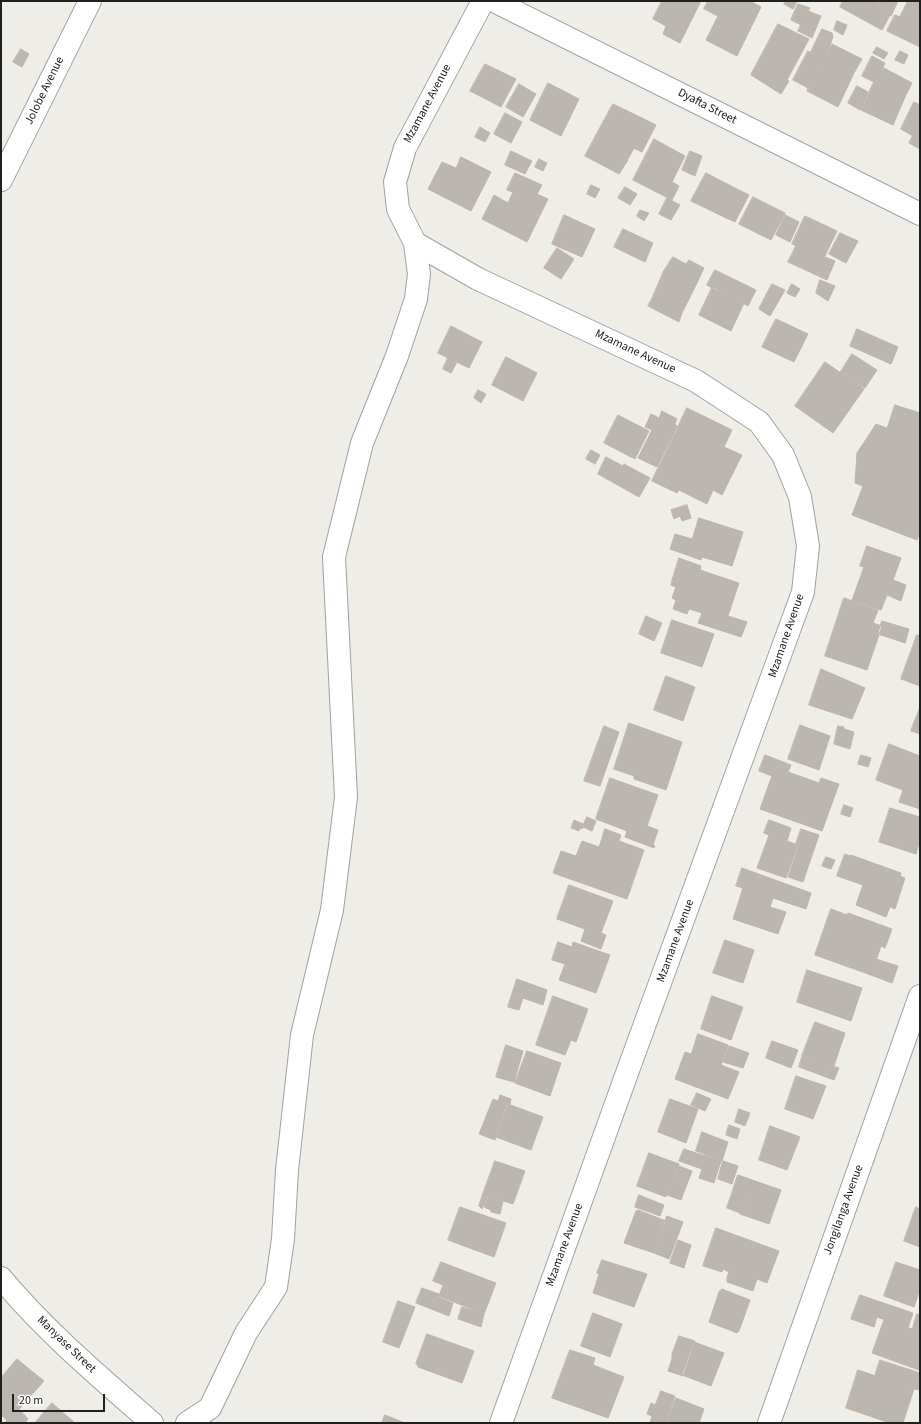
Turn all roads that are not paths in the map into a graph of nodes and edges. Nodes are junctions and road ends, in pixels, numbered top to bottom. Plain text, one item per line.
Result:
1 (90, 1) edge
2 (483, 1) edge
3 (494, 1) edge
4 (1, 180) edge
5 (920, 214) edge
6 (415, 243) junction
7 (920, 996) edge
8 (1, 1278) edge
9 (152, 1423) edge
10 (187, 1423) edge
11 (501, 1423) edge
12 (769, 1423) edge

1 - 4 street, Jolobe Avenue
2 - 6 street, Mzamane Avenue
3 - 5 street, Dyafta Street
6 - 10 street
6 - 11 street, Mzamane Avenue
7 - 12 street, Jongilanga Avenue
8 - 9 street, Manyase Street

